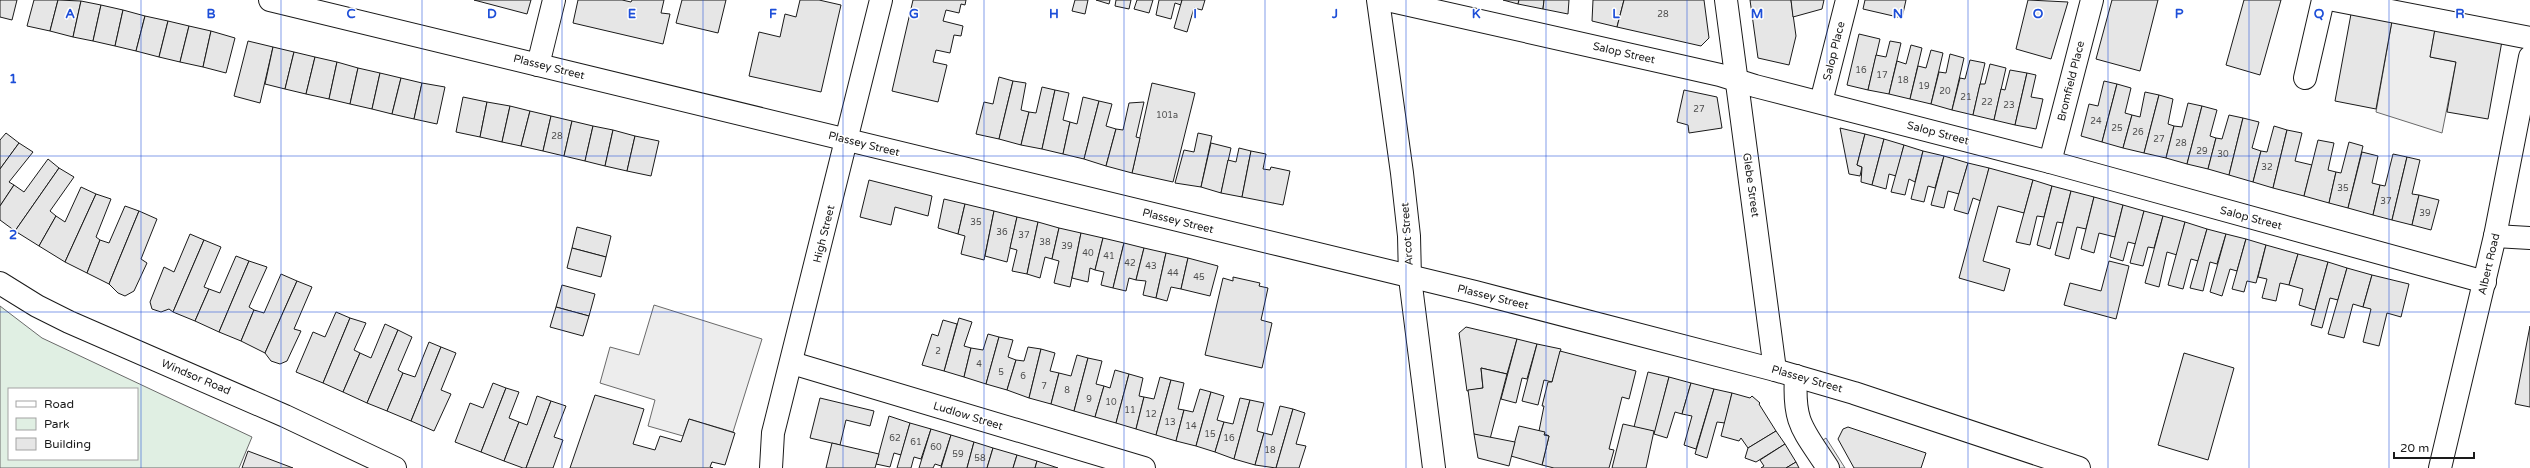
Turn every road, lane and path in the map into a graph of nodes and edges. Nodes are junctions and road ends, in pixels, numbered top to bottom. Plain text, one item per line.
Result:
1 (270, 0) edge
2 (554, 0) edge
3 (881, 0) edge
4 (1378, 0) edge
5 (1387, 0) edge
6 (1726, 0) edge
7 (1847, 0) edge
8 (2092, 0) edge
9 (2323, 0) edge
10 (2334, 0) edge
11 (2530, 38) edge
12 (2530, 57) edge
13 (538, 65) junction
14 (2305, 78) dead end
15 (1737, 80) junction
16 (1822, 102) junction
17 (848, 140) junction
18 (2050, 162) junction
19 (2495, 236) junction
20 (2530, 238) edge
21 (1410, 278) junction
22 (2485, 282) junction
23 (0, 283) edge
24 (792, 363) junction
25 (1775, 370) junction
26 (1796, 376) junction
27 (395, 468) edge
28 (771, 468) edge
29 (1144, 468) edge
30 (1434, 468) edge
31 (1828, 468) edge
32 (2079, 468) edge
33 (2440, 468) edge

1 - 13 street, Plassey Street
2 - 13 street
3 - 17 street, High Street
4 - 21 street, Arcot Street
5 - 15 street, Salop Street
6 - 15 street, Glebe Street
7 - 16 street, Salop Place
8 - 18 street, Bromfield Place
9 - 14 street
10 - 11 street
12 - 19 street, Albert Road
13 - 17 street, Plassey Street
15 - 16 street, Salop Street
15 - 25 street, Glebe Street
16 - 18 street, Salop Street
17 - 21 street, Plassey Street
17 - 24 street, High Street
18 - 22 street, Salop Street
19 - 20 street
19 - 22 street, Albert Road
21 - 25 street, Plassey Street
21 - 30 street, Arcot Street
22 - 33 street, Albert Road
23 - 27 street, Windsor Road
24 - 28 street, High Street
24 - 29 street, Ludlow Street
25 - 26 street, Plassey Street
26 - 31 street
26 - 32 street, Plassey Street

